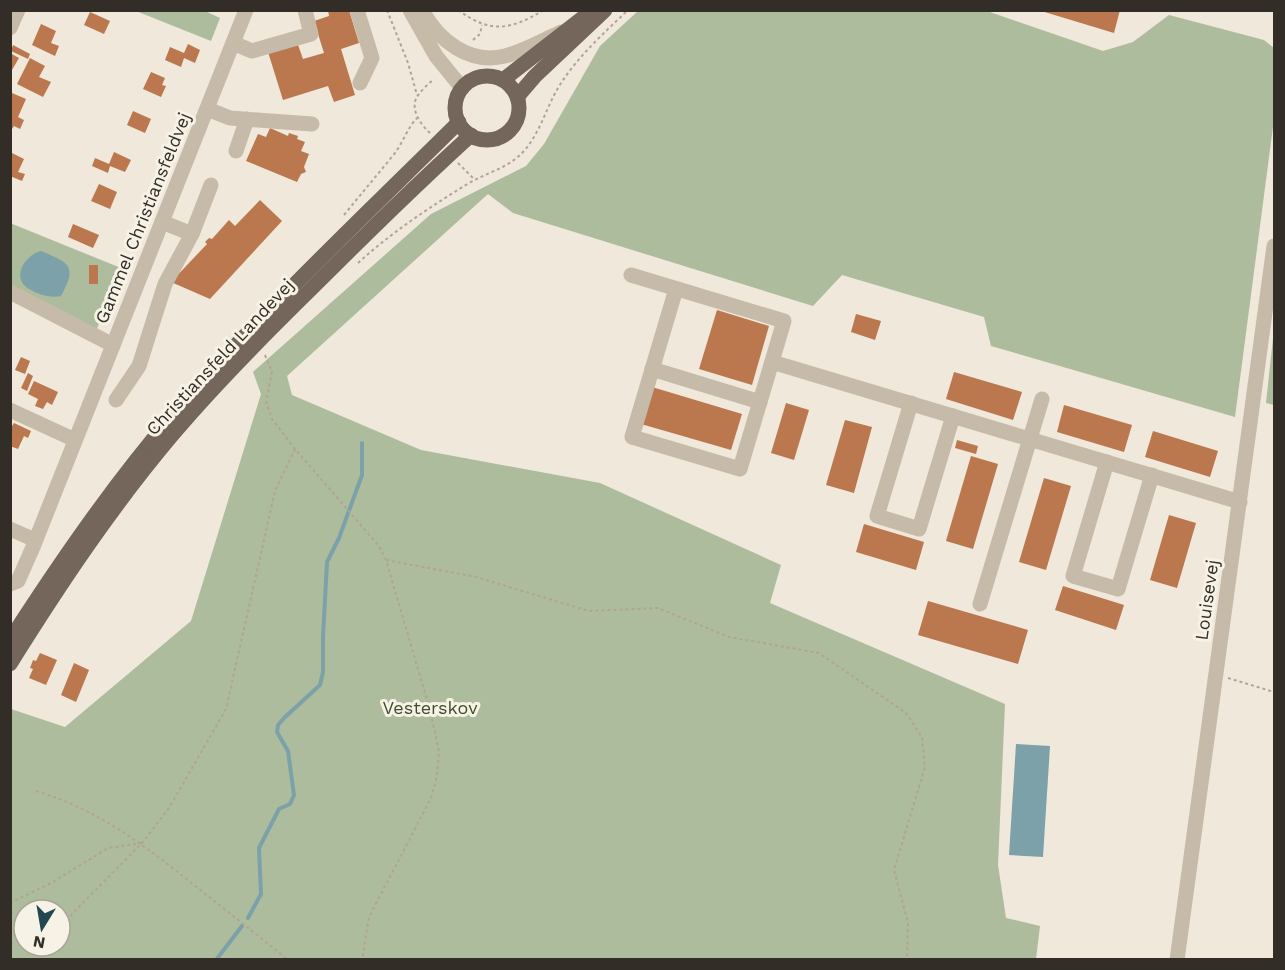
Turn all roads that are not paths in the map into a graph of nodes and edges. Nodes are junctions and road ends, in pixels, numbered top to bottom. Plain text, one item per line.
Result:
1 (18, 10) edge
2 (246, 10) edge
3 (305, 10) edge
4 (357, 10) edge
5 (410, 10) edge
6 (422, 10) edge
7 (593, 10) edge
8 (605, 10) edge
9 (10, 28) edge
10 (569, 29) junction
11 (233, 43) junction
12 (504, 81) junction
13 (360, 83) dead end
14 (462, 88) junction
15 (517, 97) junction
16 (207, 109) junction
17 (247, 119) junction
18 (459, 122) junction
19 (312, 124) dead end
20 (471, 135) junction
21 (236, 151) dead end
22 (211, 184) dead end
23 (162, 222) junction
24 (192, 234) junction
25 (1275, 246) edge
26 (631, 275) dead end
27 (676, 289) junction
28 (10, 292) edge
29 (113, 345) junction
30 (772, 362) junction
31 (652, 369) junction
32 (1042, 399) dead end
33 (116, 400) dead end
34 (760, 402) junction
35 (911, 403) junction
36 (10, 410) edge
37 (953, 416) junction
38 (1030, 439) junction
39 (75, 440) junction
40 (1107, 462) junction
41 (1152, 475) junction
42 (1240, 502) junction
43 (10, 529) edge
44 (35, 540) junction
45 (10, 584) edge
46 (981, 604) dead end
47 (10, 640) edge
48 (10, 664) edge
49 (1177, 960) edge

1 - 9 street
2 - 11 street, Gammel Christiansfeldvej
3 - 11 street
4 - 13 street
5 - 14 street
6 - 10 street
7 - 10 main road
8 - 15 main road
10 - 12 main road
11 - 16 street, Gammel Christiansfeldvej
12 - 14 main road
12 - 15 main road
14 - 18 main road
15 - 20 main road
16 - 17 street
16 - 23 street, Gammel Christiansfeldvej
17 - 19 street
17 - 21 street
18 - 20 main road
18 - 47 main road, Christiansfeld Landevej
20 - 48 main road, Christiansfeld Landevej
22 - 24 street
23 - 24 street
23 - 29 street, Gammel Christiansfeldvej
24 - 33 street
25 - 42 street, Louisevej
26 - 27 street
27 - 30 street
27 - 31 street
28 - 29 street
29 - 39 street, Gammel Christiansfeldvej
30 - 34 street
30 - 35 street
31 - 34 street
31 - 34 street
32 - 38 street
35 - 37 street
35 - 37 street
36 - 39 street
37 - 38 street
38 - 40 street
38 - 46 street
39 - 44 street, Gammel Christiansfeldvej
40 - 41 street
40 - 41 street
41 - 42 street
42 - 49 street, Louisevej
43 - 44 street
44 - 45 street, Gammel Christiansfeldvej

